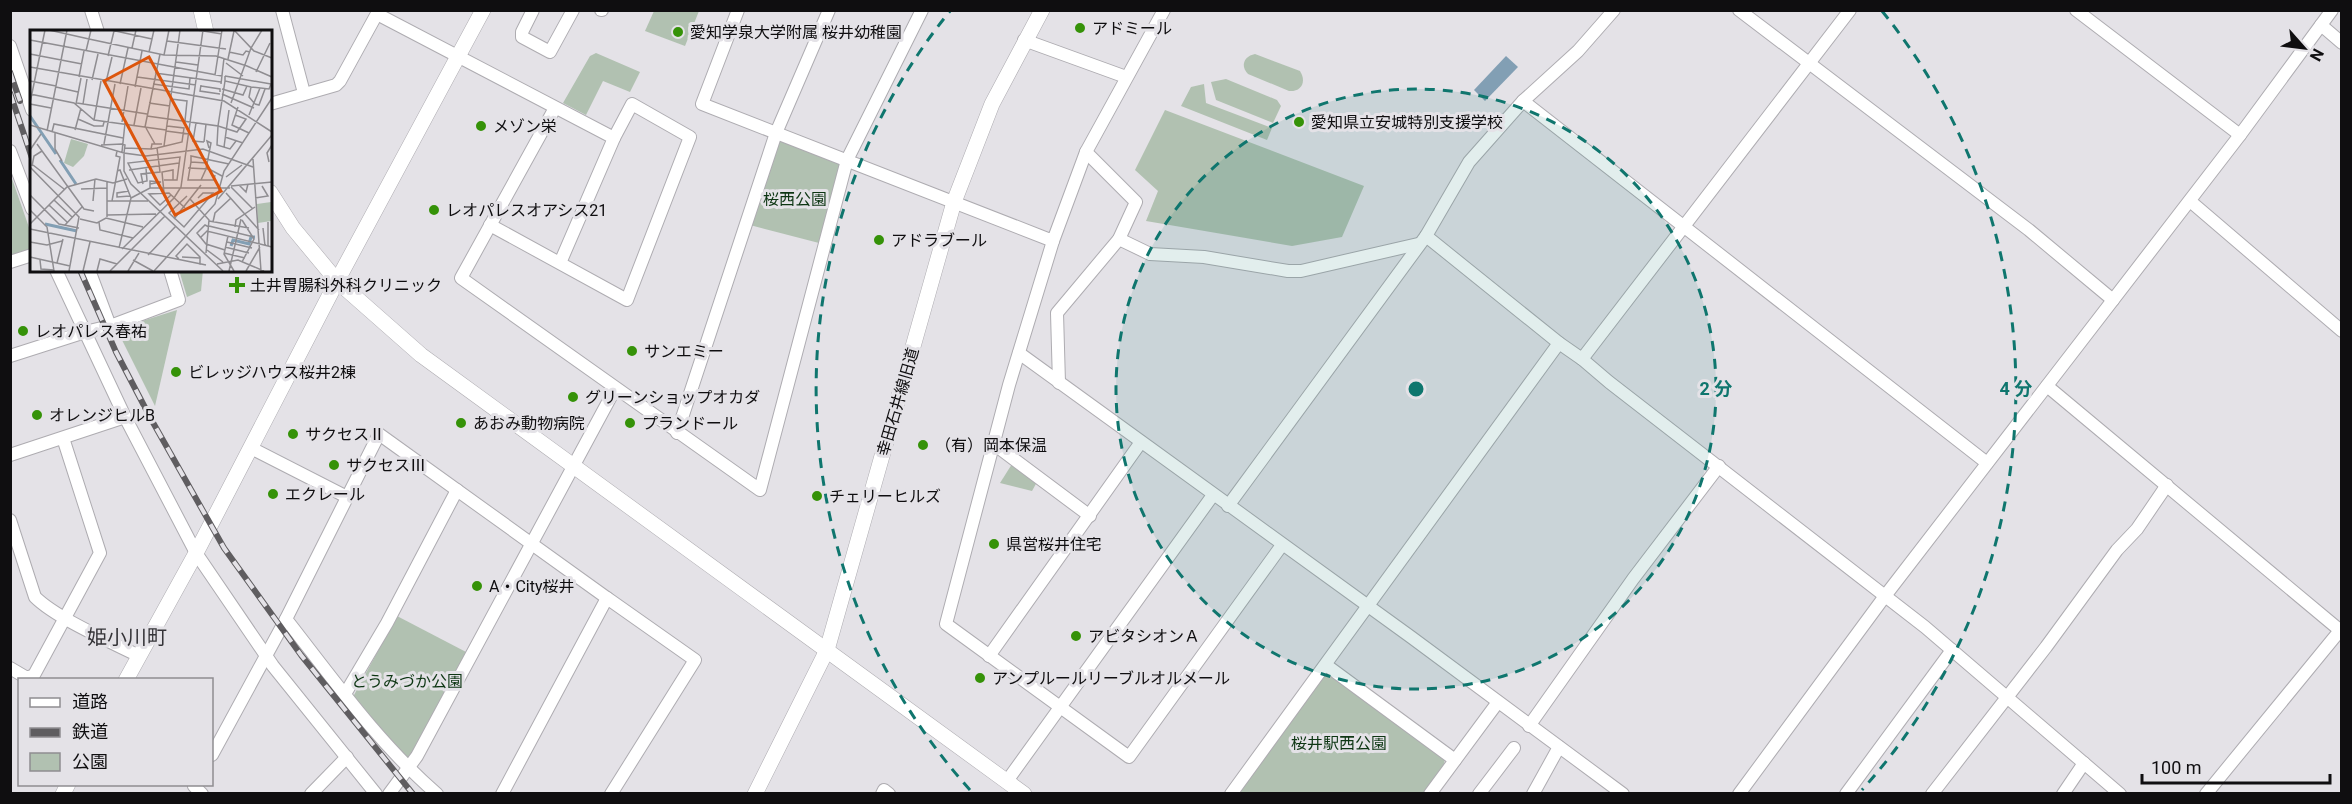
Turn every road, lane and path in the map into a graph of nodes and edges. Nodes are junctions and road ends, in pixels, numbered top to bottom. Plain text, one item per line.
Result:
1 (91, 10) edge
2 (201, 10) edge
3 (282, 10) edge
4 (483, 10) edge
5 (533, 10) edge
6 (573, 10) edge
7 (738, 10) edge
8 (829, 10) edge
9 (922, 10) edge
10 (1042, 10) edge
11 (1164, 10) edge
12 (1614, 10) edge
13 (1740, 10) edge
14 (1850, 10) edge
15 (2076, 10) edge
16 (2332, 10) edge
17 (378, 12) edge
18 (2321, 25) junction
19 (97, 30) edge
20 (206, 30) edge
21 (1024, 40) junction
22 (2342, 43) edge
23 (10, 46) edge
24 (460, 57) junction
25 (1809, 64) junction
26 (1126, 77) junction
27 (304, 93) junction
28 (1523, 101) junction
29 (272, 103) edge
30 (30, 104) edge
31 (555, 108) junction
32 (776, 133) junction
33 (2240, 135) junction
34 (614, 138) junction
35 (10, 151) edge
36 (1086, 152) junction
37 (847, 160) junction
38 (26, 182) edge
39 (272, 195) edge
40 (30, 200) edge
41 (2190, 201) junction
42 (954, 202) junction
43 (490, 225) junction
44 (1685, 226) junction
45 (1119, 239) junction
46 (1422, 240) junction
47 (1053, 241) junction
48 (30, 256) edge
49 (10, 262) edge
50 (560, 263) junction
51 (58, 272) edge
52 (90, 272) edge
53 (171, 272) edge
54 (337, 281) junction
55 (2113, 300) junction
56 (110, 326) junction
57 (85, 332) junction
58 (2342, 332) edge
59 (1559, 343) junction
60 (1019, 353) junction
61 (10, 356) edge
62 (1582, 359) junction
63 (1059, 383) junction
64 (2047, 386) junction
65 (615, 389) junction
66 (125, 417) junction
67 (677, 433) junction
68 (63, 438) junction
69 (1141, 442) junction
70 (995, 445) junction
71 (251, 448) junction
72 (10, 455) edge
73 (1987, 463) junction
74 (574, 466) junction
75 (1719, 466) junction
76 (2167, 485) junction
77 (457, 490) junction
78 (1213, 495) junction
79 (347, 496) junction
80 (1228, 506) junction
81 (1090, 516) junction
82 (10, 520) edge
83 (532, 544) junction
84 (1282, 545) junction
85 (196, 553) junction
86 (1885, 596) junction
87 (607, 598) junction
88 (1368, 606) junction
89 (66, 618) junction
90 (286, 619) junction
91 (2341, 630) edge
92 (827, 650) junction
93 (1952, 650) junction
94 (266, 655) junction
95 (139, 656) junction
96 (989, 656) junction
97 (1326, 665) junction
98 (10, 668) edge
99 (127, 678) edge
100 (345, 694) junction
101 (2007, 697) junction
102 (1498, 702) junction
103 (1061, 708) junction
104 (1529, 726) junction
105 (1559, 747) junction
106 (1514, 748) dead end
107 (213, 753) edge
108 (347, 757) junction
109 (1455, 760) junction
110 (2084, 763) junction
111 (408, 769) junction
112 (1007, 781) junction
113 (1485, 792) edge
114 (311, 794) edge
115 (376, 794) edge
116 (389, 794) edge
117 (436, 794) edge
118 (502, 794) edge
119 (611, 794) edge
120 (755, 794) edge
121 (882, 794) edge
122 (889, 794) edge
123 (1024, 794) edge
124 (1231, 794) edge
125 (1430, 794) edge
126 (1533, 794) edge
127 (1623, 794) edge
128 (1739, 794) edge
129 (1846, 794) edge
130 (1932, 794) edge
131 (2063, 794) edge
132 (2120, 794) edge
133 (2206, 794) edge

1 - 19 street
2 - 20 street
3 - 27 street
4 - 24 street
5 - 6 street
7 - 32 street
8 - 32 street
9 - 37 street
10 - 21 street, 幸田石井線旧道
11 - 26 street
12 - 28 street
13 - 25 street
14 - 25 street
15 - 33 street
16 - 18 street
17 - 24 street
17 - 27 street
18 - 22 street
18 - 33 street
21 - 26 street
21 - 42 street, 幸田石井線旧道
23 - 30 street
24 - 31 street
24 - 54 street
25 - 44 street
25 - 55 street
26 - 36 street
27 - 29 street
28 - 44 street
28 - 46 street
31 - 34 street
31 - 43 street
32 - 37 street
32 - 67 street
33 - 41 street
34 - 50 street
34 - 50 street
35 - 38 street
36 - 45 street
36 - 47 street
37 - 42 street
37 - 67 street
38 - 40 street
39 - 54 street
41 - 55 street
41 - 58 street
42 - 47 street
42 - 92 street, 幸田石井線旧道
43 - 50 street
43 - 65 street
44 - 62 street
44 - 73 street
45 - 46 street
45 - 63 street
46 - 59 street
46 - 80 street
47 - 60 street
48 - 49 street
51 - 57 street
52 - 56 street
53 - 56 street
54 - 71 street
54 - 74 street
55 - 64 street
56 - 57 street
57 - 61 street
57 - 66 street
59 - 62 street
59 - 88 street
60 - 63 street
60 - 70 street
62 - 75 street
63 - 69 street
64 - 73 street
64 - 76 street
65 - 67 street
65 - 74 street
66 - 68 street
66 - 85 street
68 - 72 street
68 - 89 street
69 - 78 street
69 - 81 street
70 - 81 street
70 - 96 street
71 - 79 street
71 - 85 street
73 - 86 street
74 - 83 street
74 - 92 street
75 - 86 street
75 - 104 street
76 - 91 street
76 - 101 street
77 - 79 street
77 - 83 street
77 - 100 street
78 - 80 street
78 - 103 street
79 - 90 street
80 - 84 street
81 - 96 street
82 - 89 street
83 - 87 street
83 - 111 street
84 - 88 street
84 - 103 street
85 - 94 street
85 - 95 street
86 - 93 street
86 - 128 street
87 - 118 street
87 - 119 street
88 - 97 street
88 - 102 street
89 - 95 street
89 - 98 street
90 - 94 street
90 - 100 street
91 - 133 street
92 - 112 street
92 - 120 street, 幸田石井線旧道
93 - 101 street
93 - 129 street
94 - 107 street
94 - 108 street
95 - 99 street
96 - 103 street
97 - 109 street
97 - 124 street
100 - 111 street
101 - 110 street
101 - 130 street
102 - 104 street
102 - 109 street
103 - 112 street
104 - 105 street
105 - 126 street
105 - 127 street
106 - 113 street
108 - 114 street
108 - 115 street
109 - 125 street
110 - 131 street
110 - 132 street
111 - 116 street
111 - 117 street
112 - 123 street
121 - 122 street

